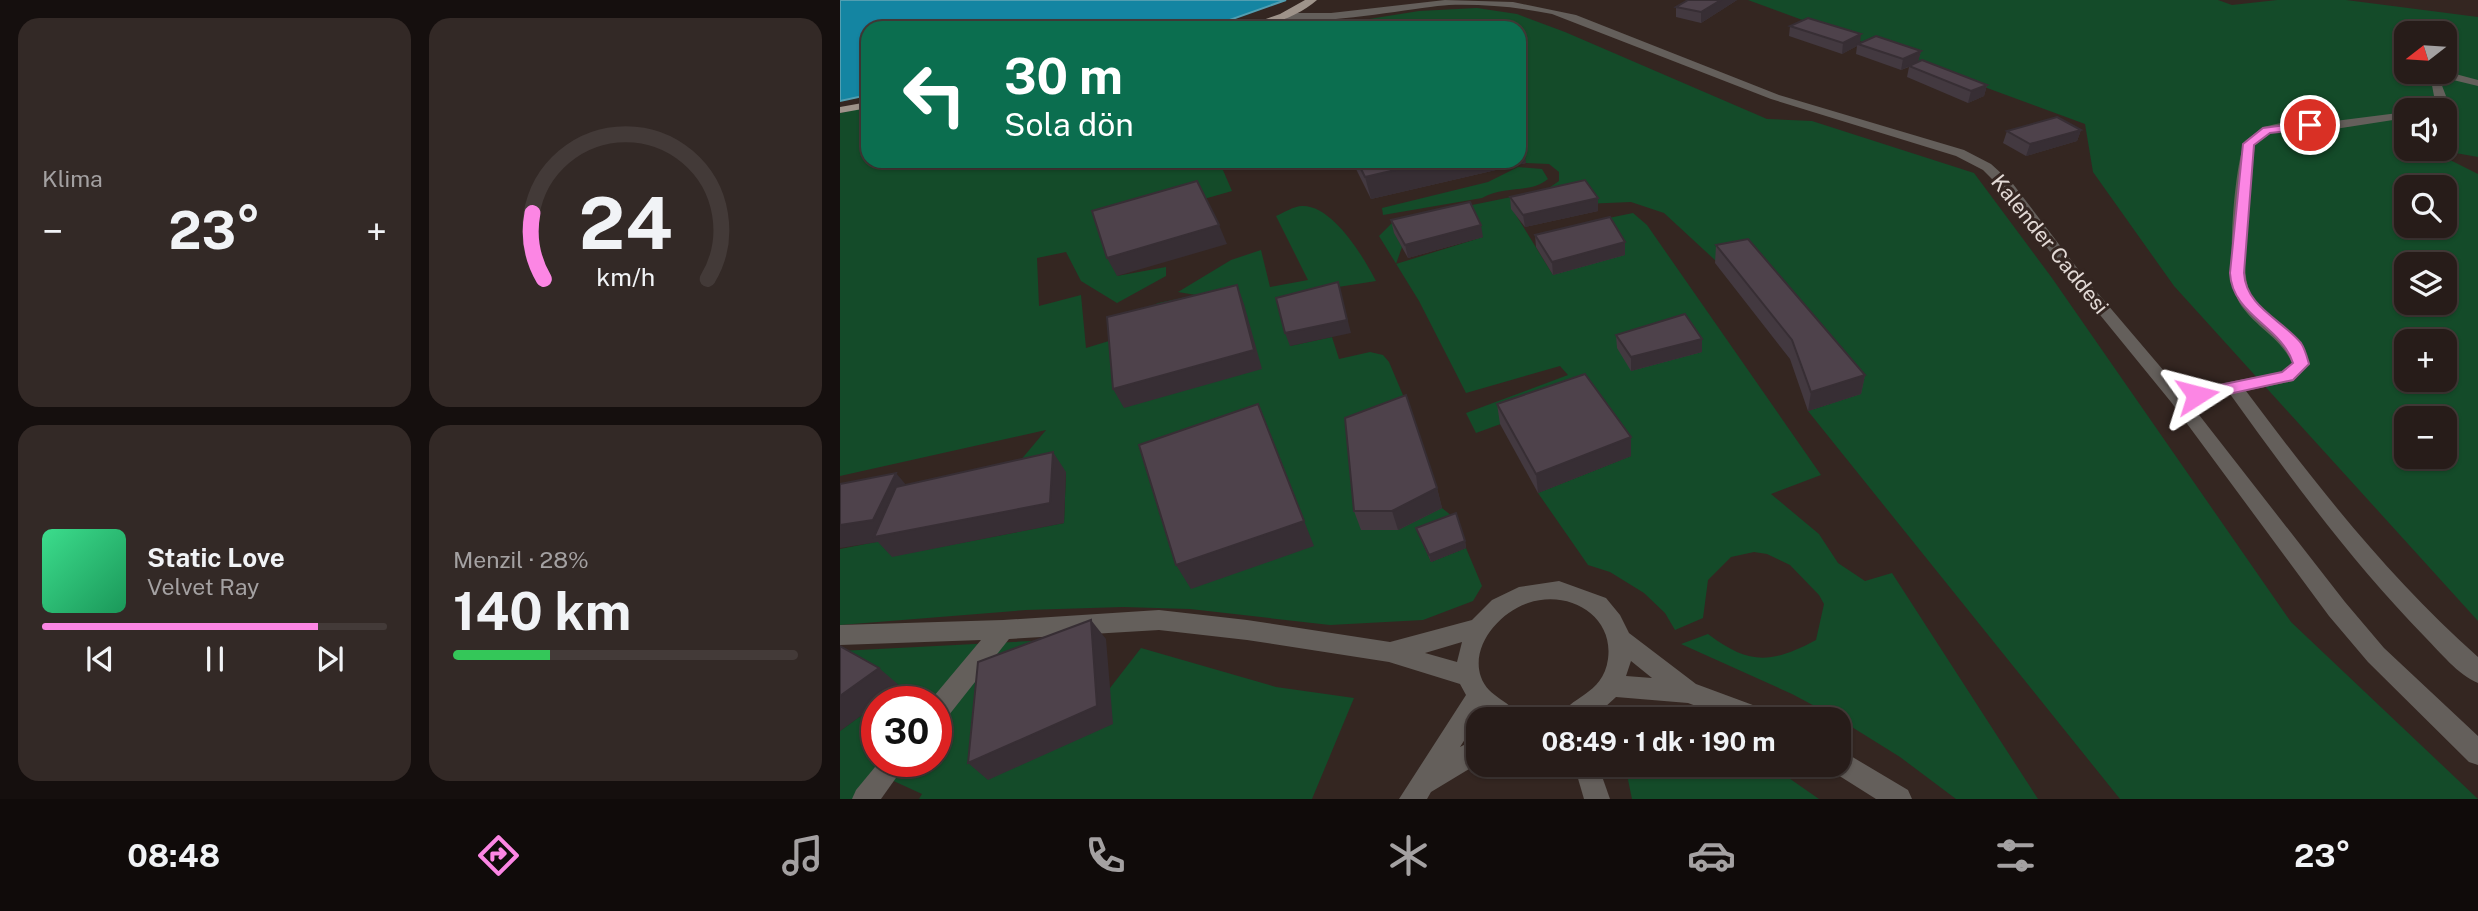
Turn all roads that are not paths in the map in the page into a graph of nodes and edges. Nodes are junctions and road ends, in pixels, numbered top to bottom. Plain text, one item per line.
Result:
1 (1312, 0) edge
2 (1283, 16) junction
3 (1268, 21) edge
4 (2478, 83) edge
5 (2439, 98) edge
6 (861, 106) edge
7 (840, 110) edge
8 (2394, 117) edge
9 (2236, 389) junction
10 (2177, 398) junction
11 (1478, 628) junction
12 (1003, 630) junction
13 (840, 635) edge
14 (1620, 640) junction
15 (1389, 652) junction
16 (2478, 671) edge
17 (1473, 686) junction
18 (1611, 686) junction
19 (952, 692) edge
20 (1688, 692) junction
21 (1490, 707) edge
22 (1592, 707) edge
23 (1728, 707) edge
24 (2478, 753) edge
25 (1466, 758) edge
26 (1851, 769) edge
27 (883, 777) edge
28 (1590, 777) edge
29 (1417, 792) edge
30 (865, 799) edge
31 (1597, 799) edge
32 (1899, 799) edge

1 - 2 main road
2 - 3 main road
2 - 10 street, Kalender Caddesi
4 - 5 street
6 - 7 main road
8 - 9 street
9 - 10 street
9 - 16 street
10 - 24 street, Kalender Caddesi
11 - 14 street
11 - 15 street
11 - 17 street
12 - 13 street
12 - 15 street
12 - 19 street
14 - 18 street
14 - 20 street
15 - 17 street
17 - 21 street
17 - 29 street
18 - 20 street
18 - 22 street
20 - 23 street
25 - 29 street
26 - 32 street
27 - 30 street
28 - 31 street

